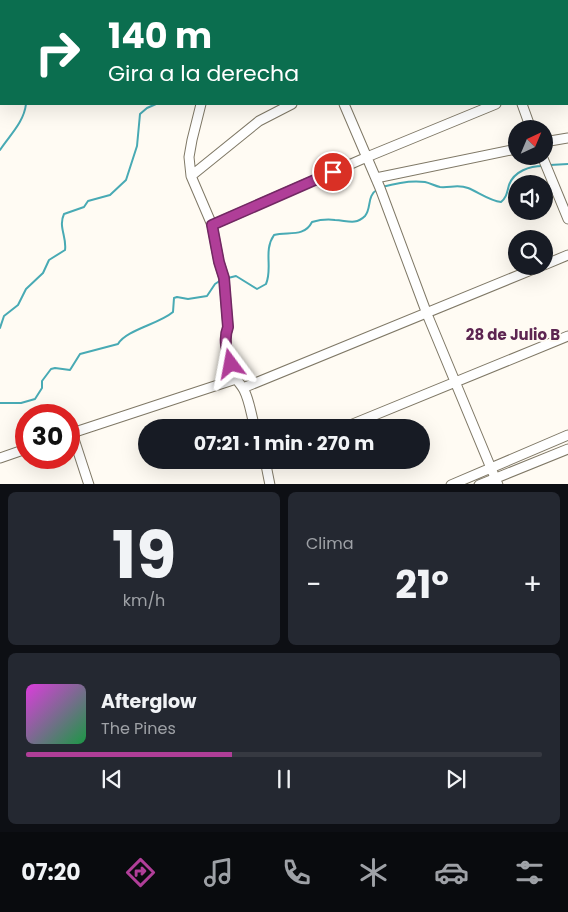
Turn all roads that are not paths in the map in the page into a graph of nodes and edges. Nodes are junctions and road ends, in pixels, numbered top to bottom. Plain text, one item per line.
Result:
1 (201, 105) edge
2 (290, 105) edge
3 (344, 105) edge
4 (494, 105) edge
5 (522, 105) edge
6 (528, 120) edge
7 (568, 138) edge
8 (553, 140) edge
9 (508, 151) edge
10 (367, 157) junction
11 (546, 165) edge
12 (191, 176) junction
13 (376, 178) junction
14 (568, 219) edge
15 (212, 225) junction
16 (568, 255) edge
17 (553, 262) edge
18 (521, 275) edge
19 (427, 314) junction
20 (568, 336) edge
21 (236, 379) junction
22 (455, 382) junction
23 (243, 388) junction
24 (253, 419) edge
25 (365, 419) edge
26 (80, 431) edge
27 (568, 435) edge
28 (568, 449) edge
29 (15, 453) edge
30 (0, 458) edge
31 (80, 462) edge
32 (490, 468) junction
33 (267, 469) edge
34 (496, 482) edge
35 (88, 484) edge
36 (270, 484) edge
37 (451, 484) edge
38 (479, 484) edge

1 - 12 street
2 - 12 street
3 - 10 street
4 - 10 street
5 - 6 street
7 - 8 street
9 - 13 street
10 - 13 street
10 - 15 street
11 - 14 street
12 - 15 street
13 - 19 street
15 - 21 street
16 - 17 street
18 - 19 street
19 - 22 street
19 - 23 street
20 - 22 street
21 - 23 street
21 - 26 street
22 - 25 street
22 - 32 street
23 - 24 street
27 - 32 street
28 - 34 street
29 - 30 street
31 - 35 street
32 - 34 street
32 - 37 street
33 - 36 street
34 - 38 street

